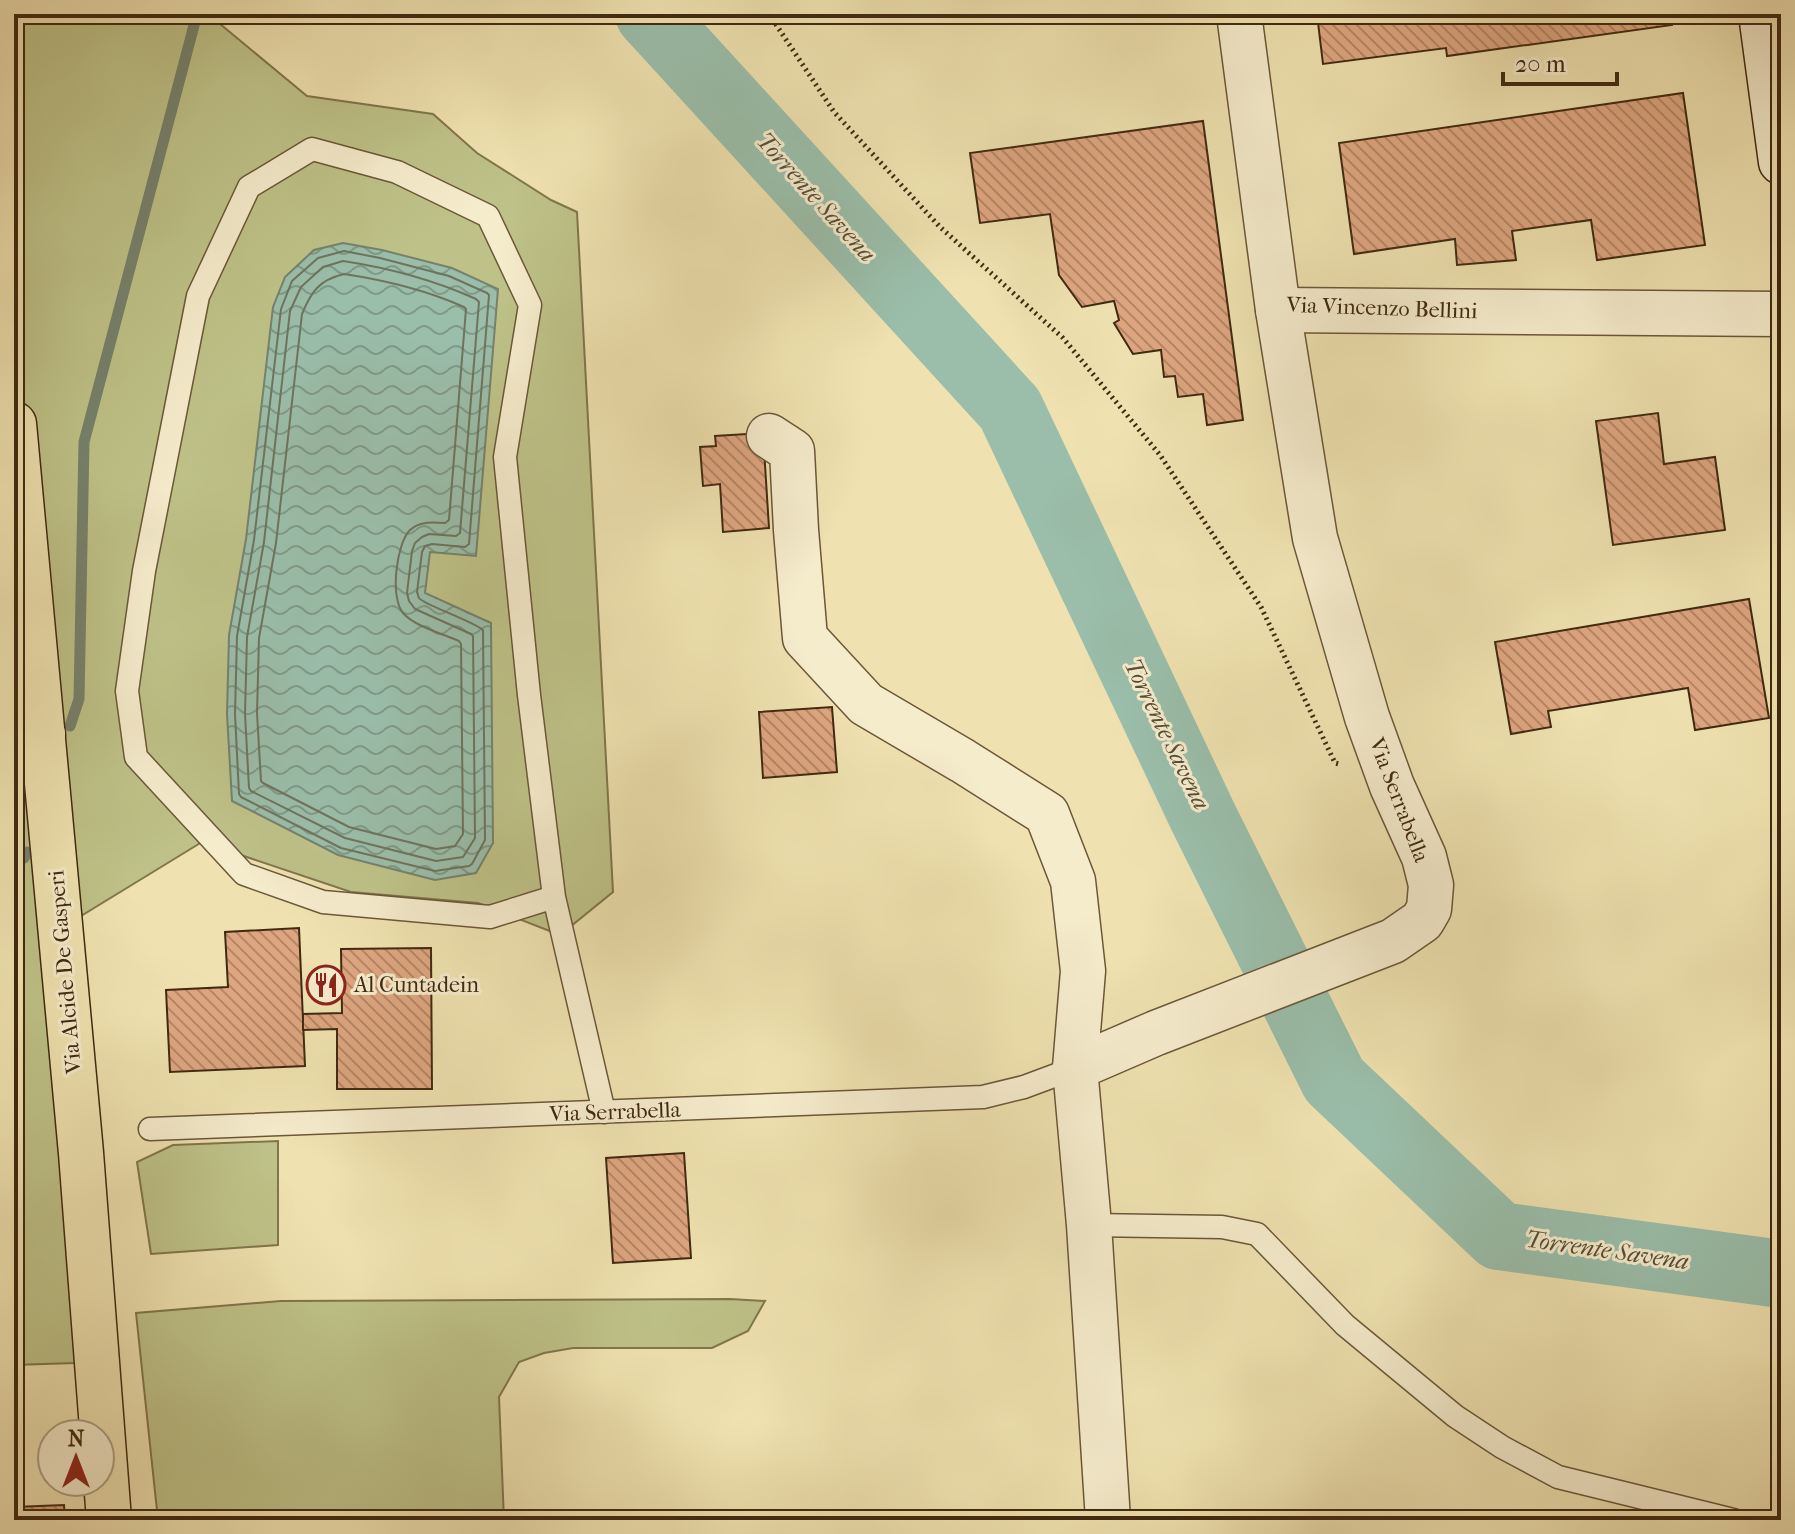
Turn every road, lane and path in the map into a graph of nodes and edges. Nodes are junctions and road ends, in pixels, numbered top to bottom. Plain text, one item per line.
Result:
1 (769, 14) edge
2 (1239, 14) edge
3 (1761, 14) edge
4 (1781, 162) edge
5 (1278, 310) junction
6 (1781, 314) edge
7 (14, 424) edge
8 (769, 436) dead end
9 (29, 737) edge
10 (1392, 786) junction
11 (554, 897) junction
12 (1075, 1068) junction
13 (604, 1112) junction
14 (150, 1129) dead end
15 (1089, 1225) junction
16 (109, 1520) edge
17 (1108, 1520) edge
18 (1733, 1520) edge

1 - 10 path
2 - 5 street, Via Vincenzo Bellini
3 - 4 street
5 - 6 street, Via Vincenzo Bellini
5 - 10 street, Via Serrabella
7 - 9 main road, Via Alcide De Gasperi
8 - 12 street
9 - 16 main road, Via Alcide De Gasperi
10 - 12 street, Via Serrabella
11 - 11 lane
11 - 13 lane
12 - 13 lane, Via Serrabella
12 - 15 street
13 - 14 lane, Via Serrabella
15 - 17 street
15 - 18 lane

